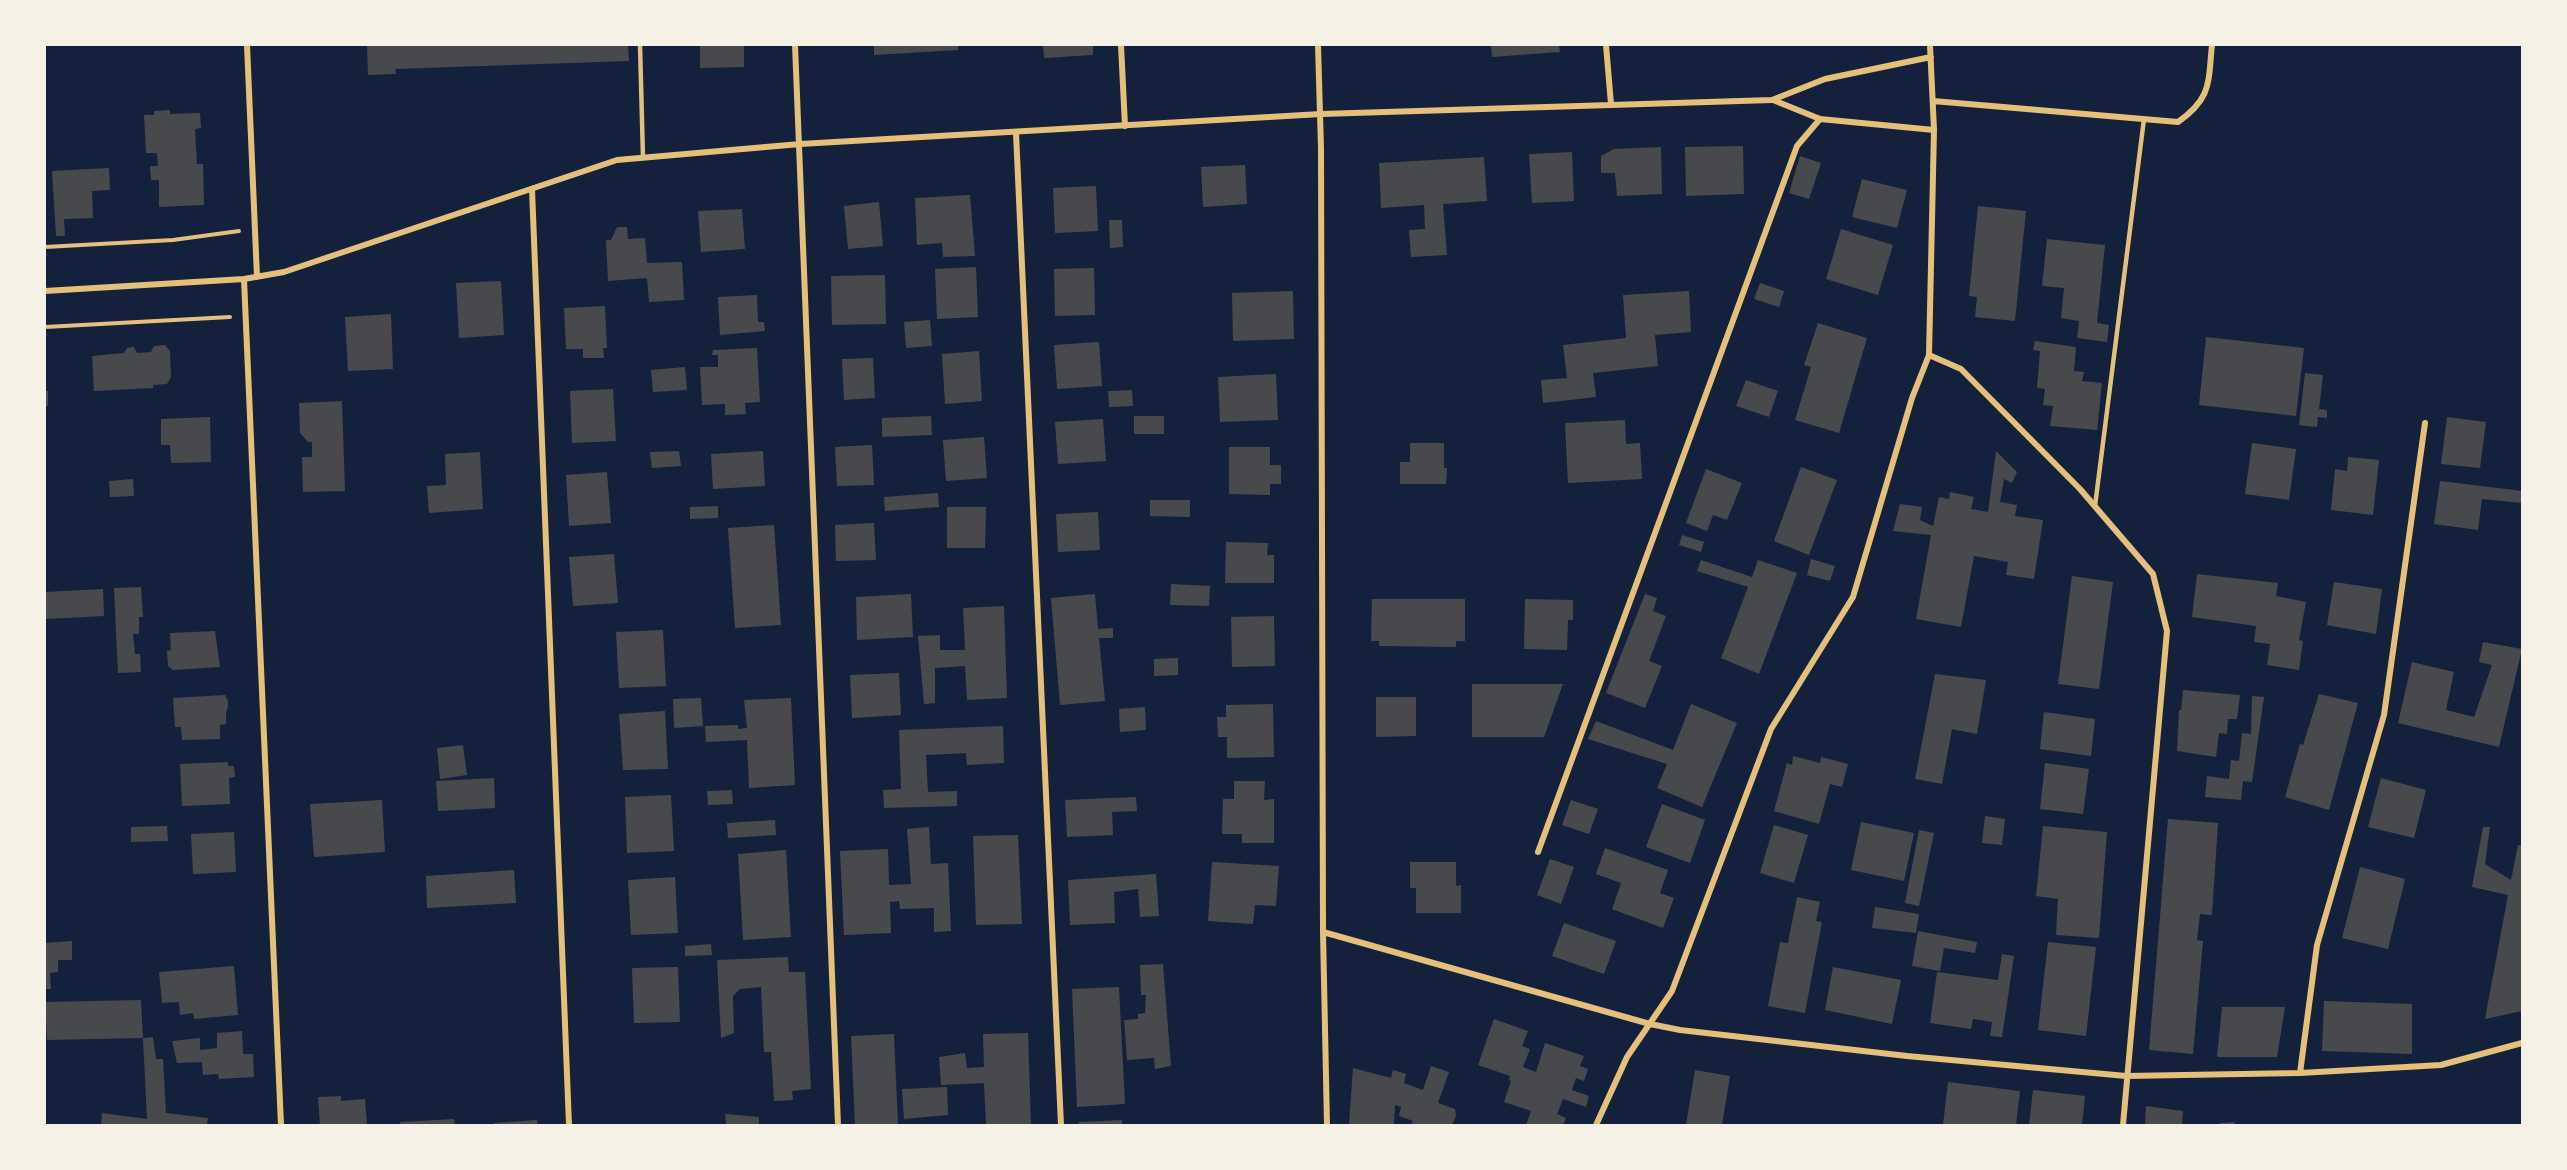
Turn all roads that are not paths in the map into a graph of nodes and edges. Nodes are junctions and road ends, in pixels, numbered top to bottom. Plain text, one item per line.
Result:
1 (247, 45) edge
2 (640, 45) edge
3 (795, 45) edge
4 (1121, 45) edge
5 (1318, 45) edge
6 (1606, 45) edge
7 (1930, 45) edge
8 (2212, 45) edge
9 (1931, 57) junction
10 (1772, 100) junction
11 (1933, 101) junction
12 (1611, 104) junction
13 (1321, 114) junction
14 (1820, 119) junction
15 (2144, 119) junction
16 (1125, 126) junction
17 (1934, 130) junction
18 (1016, 133) junction
19 (800, 144) junction
20 (643, 158) junction
21 (532, 189) junction
22 (257, 277) junction
23 (244, 279) junction
24 (45, 291) edge
25 (1929, 354) junction
26 (2425, 423) dead end
27 (2095, 506) junction
28 (1538, 852) dead end
29 (1323, 932) junction
30 (1650, 1024) junction
31 (2522, 1042) edge
32 (2300, 1073) junction
33 (2126, 1076) junction
34 (280, 1125) edge
35 (569, 1125) edge
36 (838, 1125) edge
37 (1061, 1125) edge
38 (1327, 1125) edge
39 (1596, 1125) edge
40 (2123, 1125) edge

1 - 22 street
2 - 20 lane
3 - 19 street
4 - 16 street
5 - 13 street
6 - 12 street
7 - 9 street
8 - 15 street
9 - 10 street
9 - 11 street
10 - 12 street
10 - 14 street
11 - 15 street
11 - 17 street
12 - 13 street
13 - 16 street
13 - 29 street
14 - 17 street
14 - 28 street
15 - 27 lane
16 - 18 street
17 - 25 street
18 - 19 street
18 - 37 street
19 - 20 street
19 - 36 street
20 - 21 street
21 - 22 street
21 - 35 street
22 - 23 street
23 - 24 street
23 - 34 street
25 - 27 street
25 - 30 street
26 - 32 street
27 - 33 street
29 - 30 street
29 - 38 street
30 - 33 street
30 - 39 street
31 - 32 street
32 - 33 street
33 - 40 street

